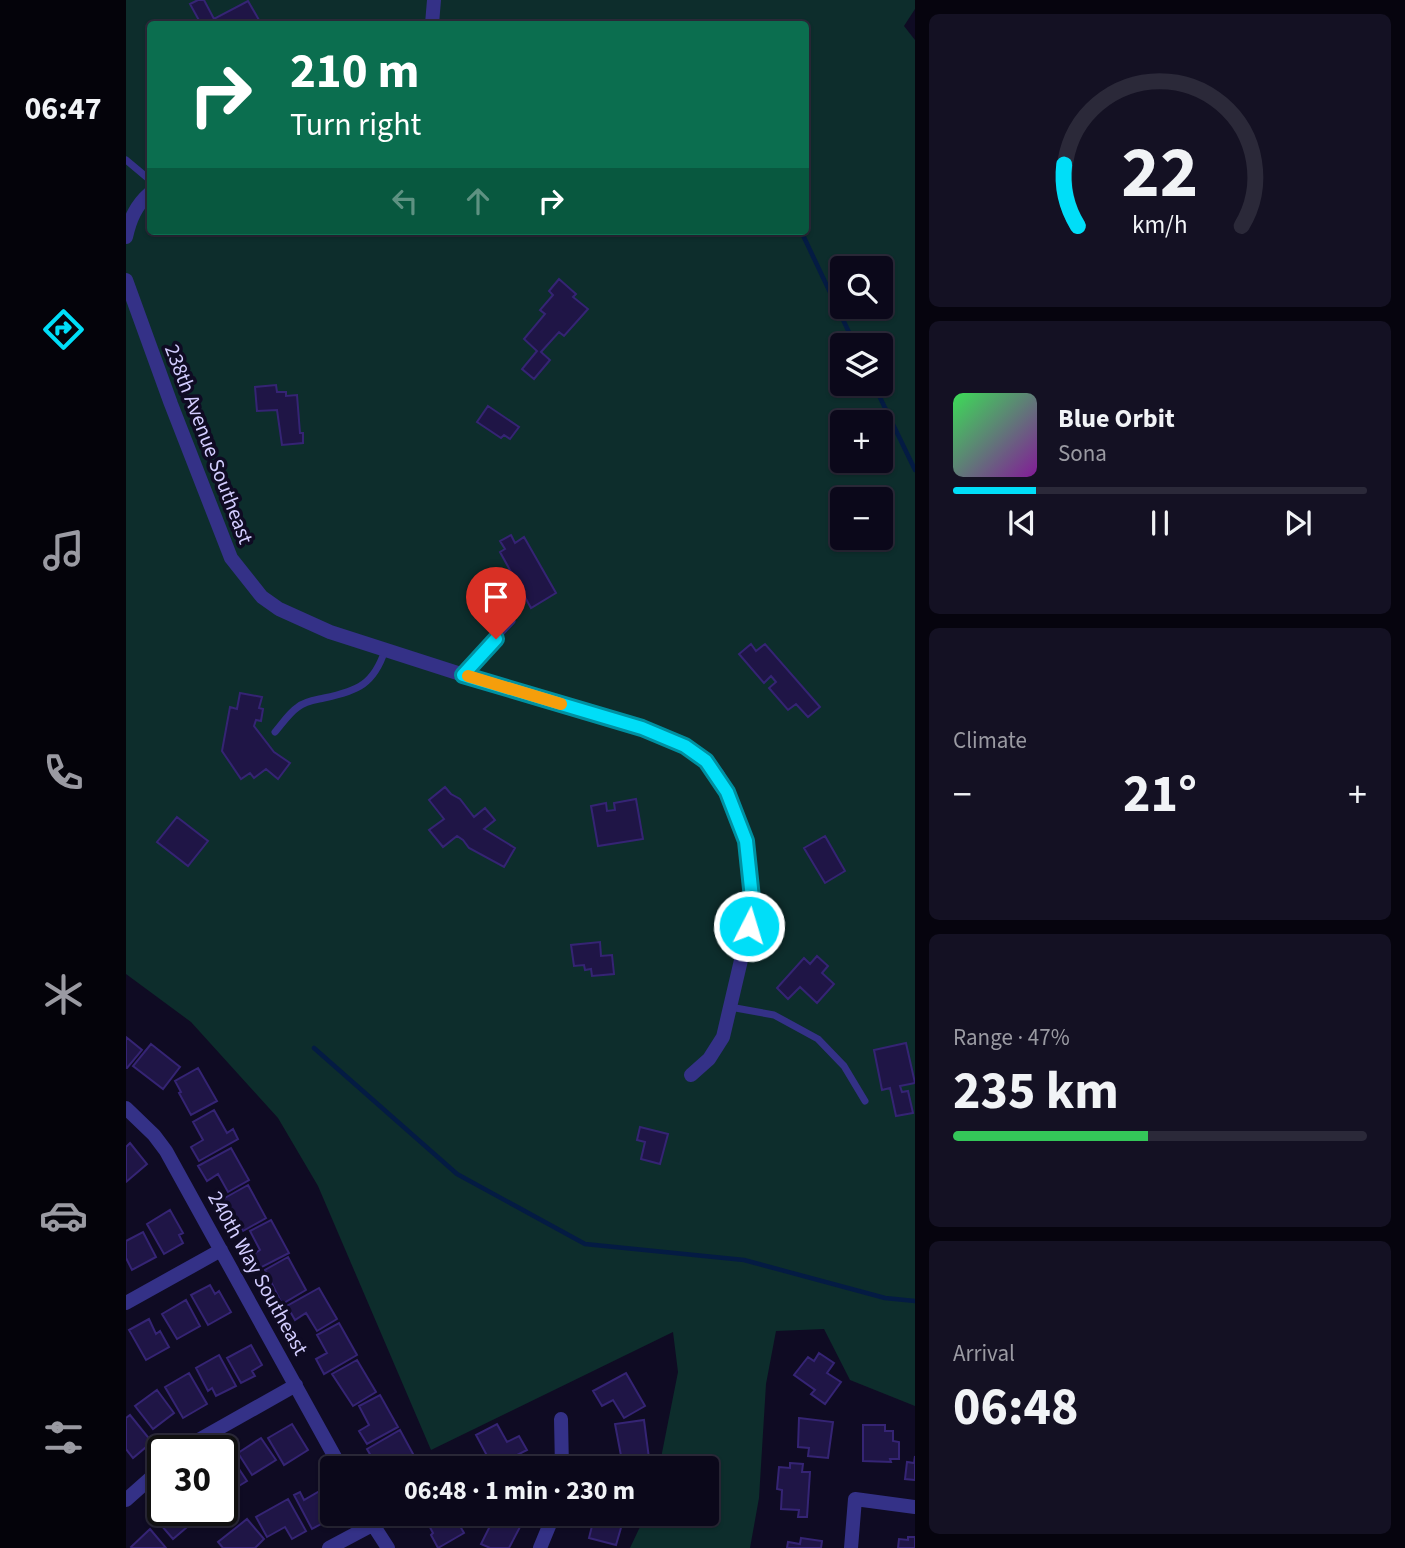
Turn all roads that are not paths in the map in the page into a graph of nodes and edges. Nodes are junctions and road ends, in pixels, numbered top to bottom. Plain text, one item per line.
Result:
1 (434, 0) edge
2 (432, 21) edge
3 (126, 160) edge
4 (147, 178) edge
5 (147, 196) edge
6 (126, 237) edge
7 (126, 280) edge
8 (512, 621) dead end
9 (385, 649) junction
10 (463, 675) junction
11 (275, 732) dead end
12 (730, 1007) junction
13 (691, 1075) dead end
14 (865, 1101) dead end
15 (126, 1108) edge
16 (221, 1250) junction
17 (126, 1303) edge
18 (296, 1385) junction
19 (561, 1419) dead end
20 (207, 1435) edge
21 (334, 1456) edge
22 (562, 1456) edge
23 (147, 1481) edge
24 (126, 1500) edge
25 (915, 1507) edge
26 (359, 1526) edge
27 (374, 1526) edge
28 (549, 1526) edge
29 (329, 1548) edge
30 (388, 1548) edge
31 (540, 1548) edge
32 (851, 1548) edge

1 - 2 street
3 - 4 lane
5 - 6 street
7 - 9 street, 238th Avenue Southeast
8 - 10 lane
9 - 10 street, 238th Avenue Southeast
9 - 11 lane
10 - 12 street, 238th Avenue Southeast
12 - 13 street, 238th Avenue Southeast
12 - 14 lane
15 - 16 street, 240th Way Southeast
16 - 17 street
16 - 18 street, 240th Way Southeast
18 - 20 street
18 - 21 street, 240th Way Southeast
19 - 22 street
23 - 24 street
25 - 32 street
26 - 29 street
27 - 30 street
28 - 31 street

